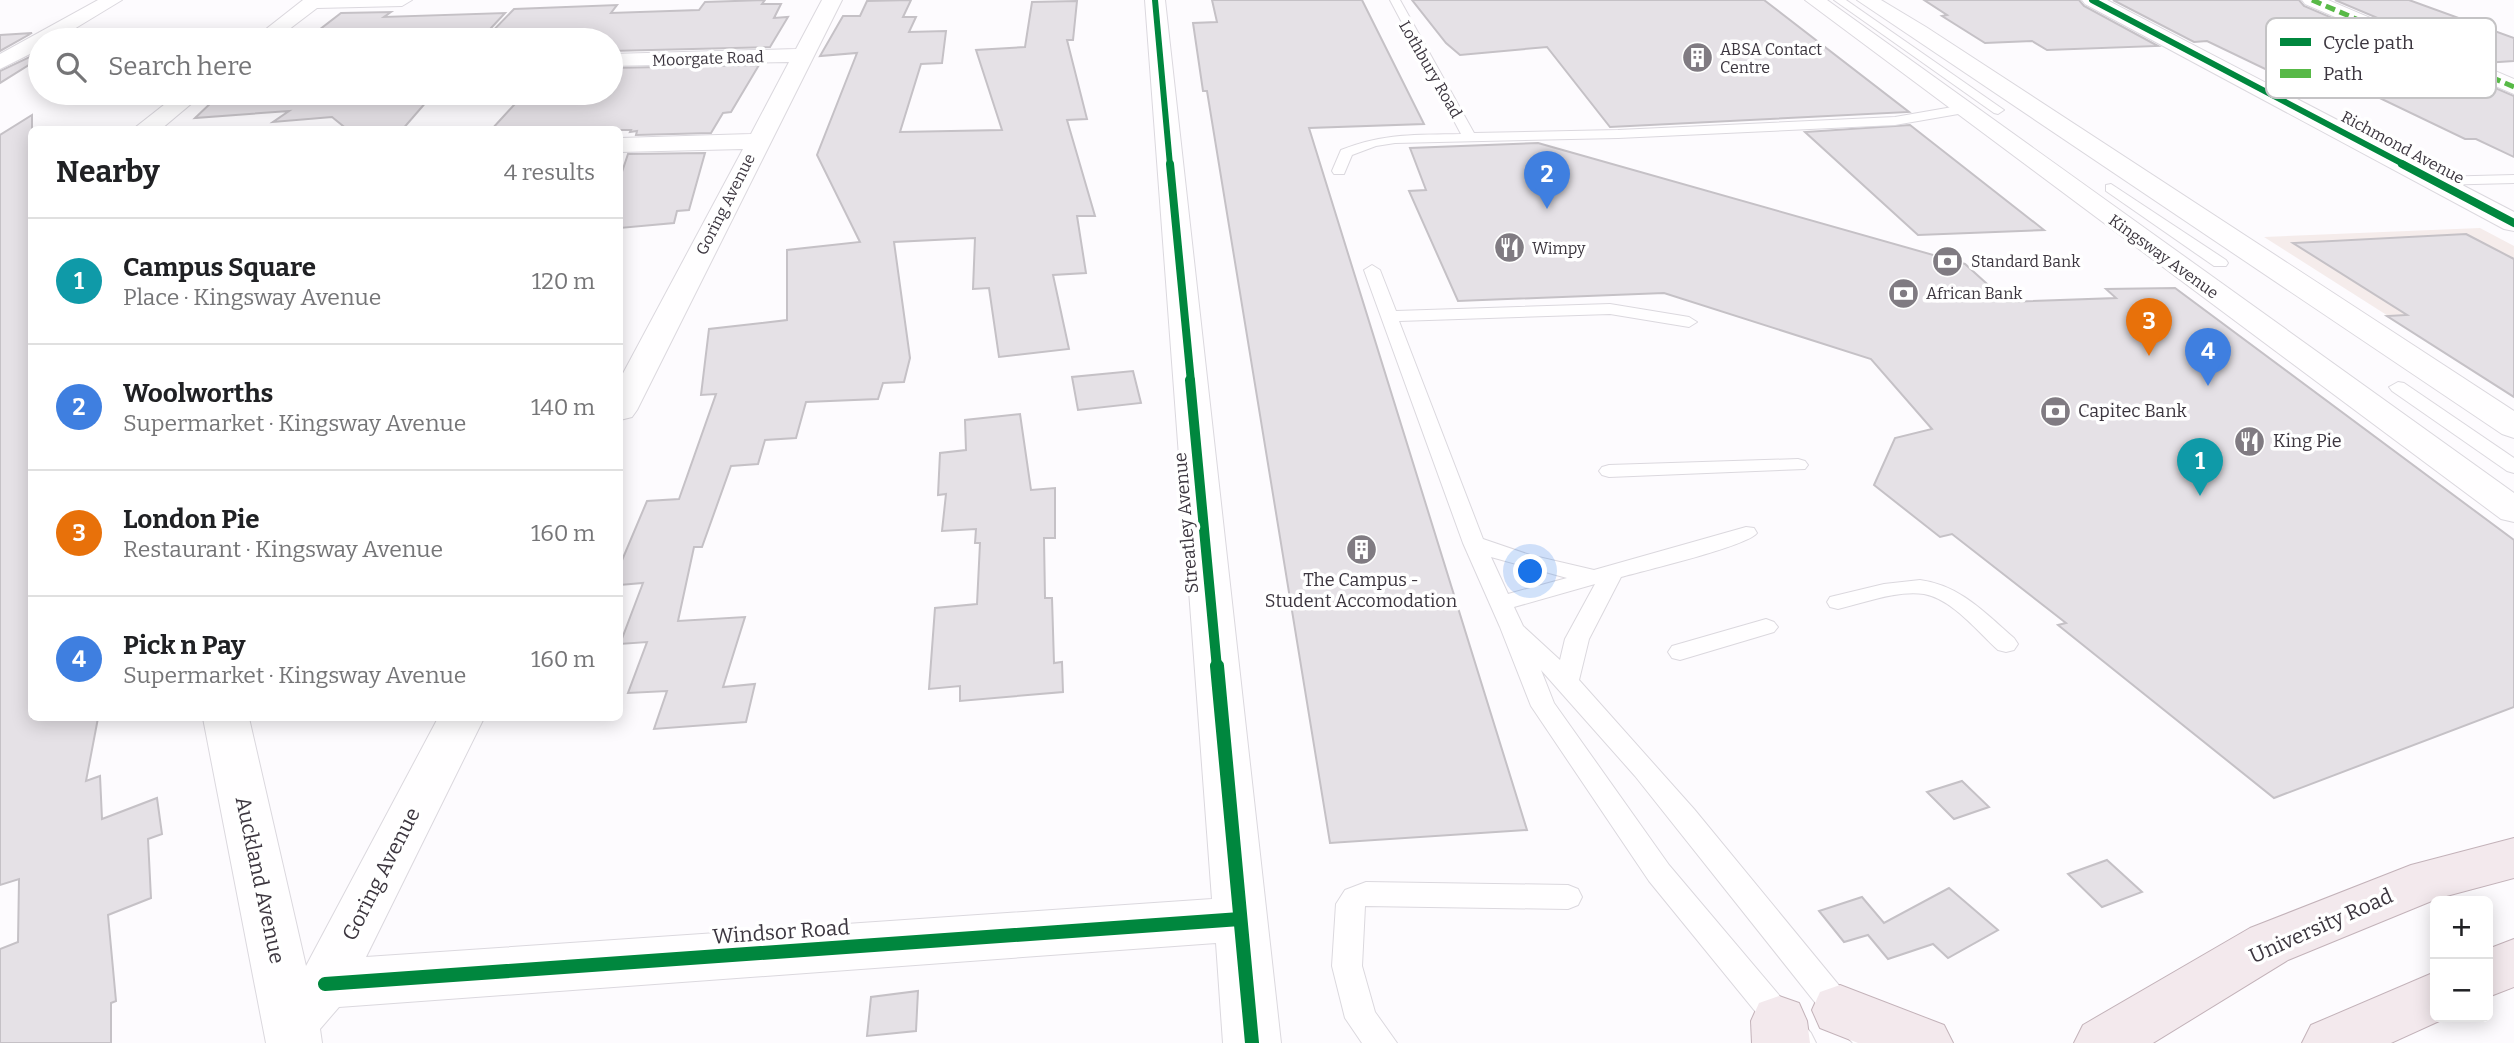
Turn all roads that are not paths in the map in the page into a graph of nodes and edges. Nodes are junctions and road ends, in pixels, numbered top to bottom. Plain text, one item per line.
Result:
1 (112, 0) edge
2 (340, 0) edge
3 (402, 0) edge
4 (832, 0) edge
5 (1155, 0) edge
6 (1395, 0) edge
7 (1815, 0) edge
8 (1839, 0) edge
9 (1867, 0) edge
10 (2092, 0) edge
11 (2312, 0) edge
12 (308, 1) edge
13 (369, 1) edge
14 (2354, 18) edge
15 (62, 28) edge
16 (276, 28) edge
17 (28, 47) edge
18 (804, 55) junction
19 (623, 60) edge
20 (0, 63) edge
21 (2496, 79) edge
22 (2514, 87) edge
23 (2266, 92) edge
24 (2278, 98) edge
25 (177, 105) edge
26 (1964, 109) junction
27 (1998, 110) dead end
28 (149, 126) edge
29 (1471, 137) junction
30 (758, 141) junction
31 (623, 145) edge
32 (1339, 171) dead end
33 (2514, 179) edge
34 (2435, 181) junction
35 (2111, 188) dead end
36 (2514, 223) edge
37 (2220, 263) dead end
38 (1372, 270) dead end
39 (1389, 316) junction
40 (1689, 322) dead end
41 (2398, 387) dead end
42 (623, 404) edge
43 (2514, 427) edge
44 (1798, 465) dead end
45 (2514, 467) edge
46 (1609, 471) dead end
47 (2514, 510) edge
48 (1746, 533) dead end
49 (1474, 544) junction
50 (1604, 575) junction
51 (1838, 602) dead end
52 (1507, 615) junction
53 (1766, 627) dead end
54 (2006, 644) dead end
55 (1680, 652) dead end
56 (1566, 680) junction
57 (227, 721) edge
58 (459, 721) edge
59 (2514, 859) edge
60 (1568, 897) dead end
61 (1241, 919) junction
62 (2514, 963) edge
63 (2493, 971) edge
64 (325, 984) junction
65 (2430, 998) edge
66 (1815, 1032) edge
67 (292, 1033) edge
68 (1252, 1043) edge
69 (1381, 1043) edge
70 (1924, 1043) edge
71 (2103, 1043) edge
72 (2331, 1043) edge

1 - 15 street
2 - 13 street
3 - 13 street
4 - 18 street, Goring Avenue
5 - 61 street, Streatley Avenue
6 - 29 lane, Lothbury Road
7 - 26 street, Kingsway Avenue
8 - 27 lane
9 - 43 street
10 - 23 street, Richmond Avenue
11 - 14 street
12 - 13 street
12 - 16 street
17 - 20 street
18 - 19 street, Moorgate Road
18 - 30 street, Goring Avenue
21 - 22 street
24 - 34 street, Richmond Avenue
25 - 28 street
26 - 29 lane
26 - 47 street, Kingsway Avenue
29 - 32 lane
30 - 31 street
30 - 42 street, Goring Avenue
33 - 34 lane
34 - 36 street, Richmond Avenue
35 - 37 lane
38 - 39 lane
39 - 40 lane
39 - 49 lane
41 - 45 lane
44 - 46 lane
48 - 50 lane
49 - 50 lane
49 - 52 lane
50 - 52 lane
50 - 56 lane
51 - 54 lane
52 - 56 lane
52 - 66 lane
53 - 55 lane
56 - 66 lane
57 - 67 street, Auckland Avenue
58 - 64 street, Goring Avenue
59 - 71 main road, University Road
60 - 69 lane
61 - 64 street, Windsor Road
61 - 68 street, Streatley Avenue
62 - 63 main road
64 - 67 street, Goring Avenue
65 - 72 main road
66 - 70 main road

